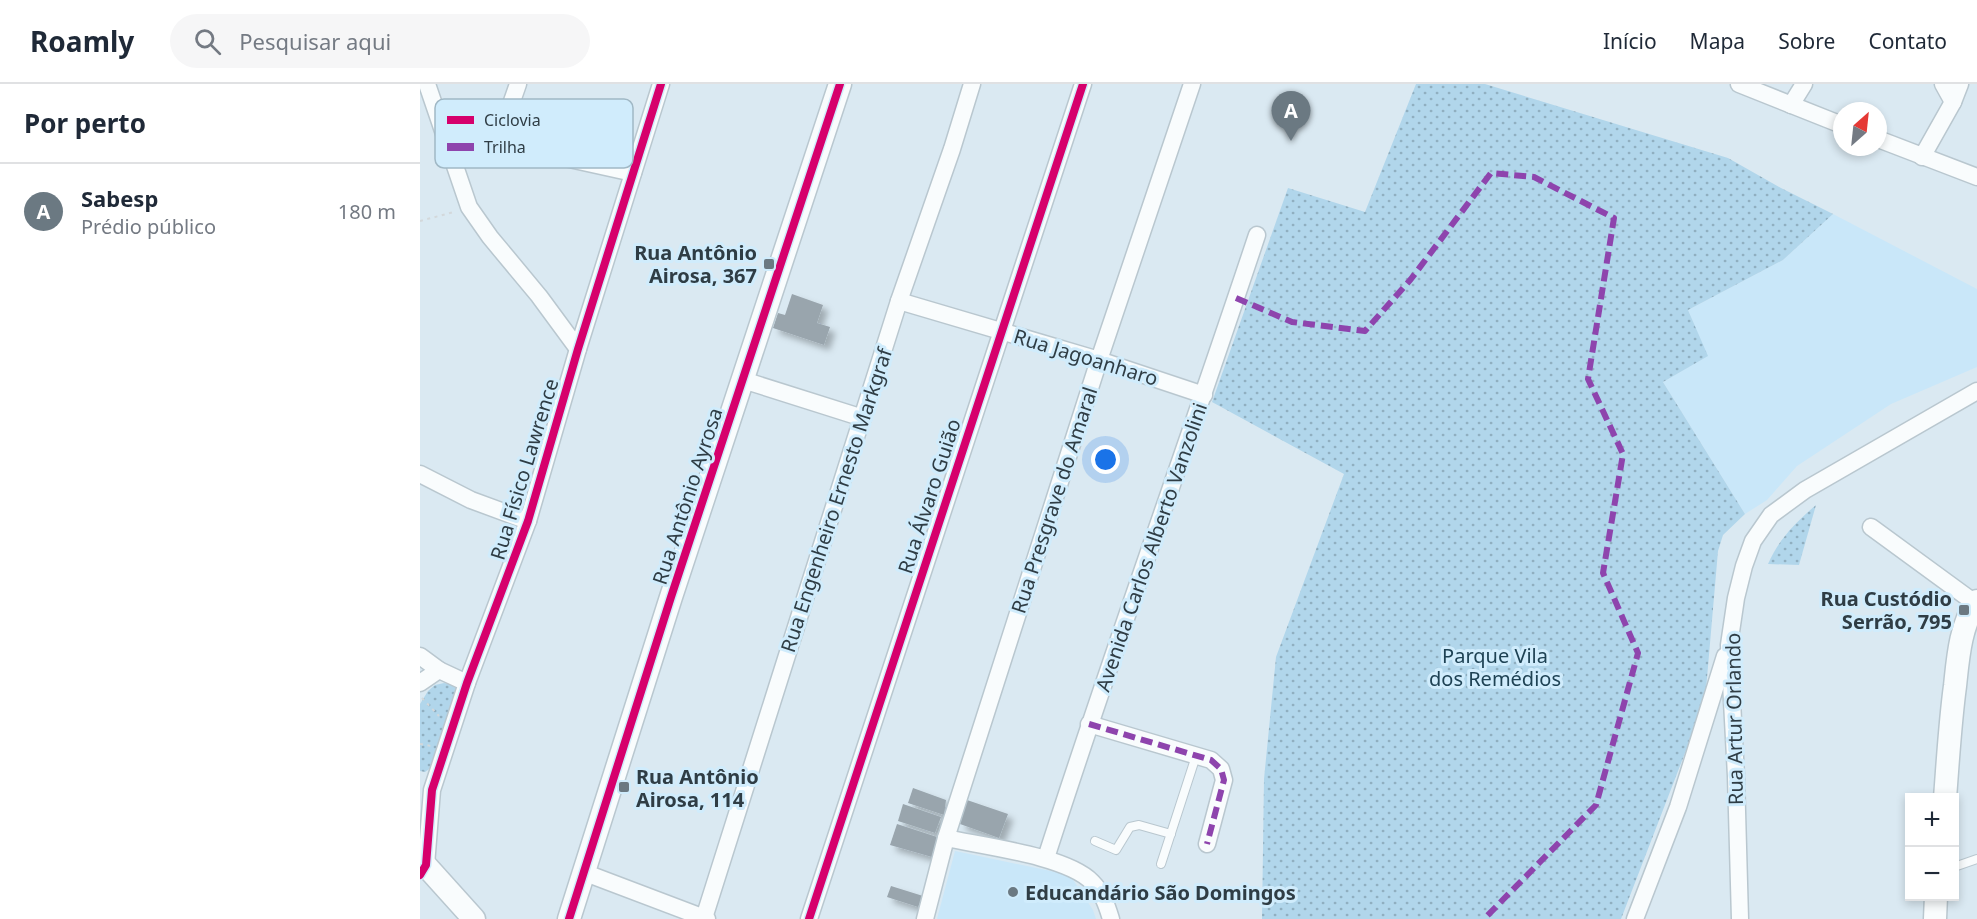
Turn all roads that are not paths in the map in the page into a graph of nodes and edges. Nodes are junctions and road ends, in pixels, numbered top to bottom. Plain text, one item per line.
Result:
1 (427, 84) edge
2 (518, 84) edge
3 (661, 84) edge
4 (840, 84) edge
5 (972, 84) edge
6 (1083, 84) edge
7 (1192, 84) edge
8 (1739, 84) edge
9 (1804, 84) edge
10 (1943, 84) edge
11 (1960, 84) edge
12 (513, 99) edge
13 (1953, 102) junction
14 (1791, 105) junction
15 (435, 107) edge
16 (1833, 121) edge
17 (1887, 143) edge
18 (1922, 157) junction
19 (456, 168) edge
20 (610, 168) edge
21 (633, 173) junction
22 (1977, 177) edge
23 (1257, 235) dead end
24 (899, 301) junction
25 (1001, 331) junction
26 (578, 349) junction
27 (1099, 360) junction
28 (743, 380) junction
29 (1977, 391) edge
30 (1204, 395) junction
31 (863, 418) junction
32 (420, 474) edge
33 (528, 521) junction
34 (1871, 527) dead end
35 (1976, 602) edge
36 (1729, 645) junction
37 (420, 656) edge
38 (439, 670) junction
39 (466, 683) junction
40 (421, 691) edge
41 (1089, 724) junction
42 (1196, 756) junction
43 (426, 788) edge
44 (1945, 793) edge
45 (1171, 834) junction
46 (946, 838) junction
47 (1095, 841) dead end
48 (1207, 844) dead end
49 (1046, 858) junction
50 (1977, 859) edge
51 (1161, 864) dead end
52 (1959, 865) edge
53 (422, 867) edge
54 (583, 872) junction
55 (1936, 901) edge
56 (706, 918) edge
57 (474, 919) edge
58 (569, 919) edge
59 (809, 919) edge
60 (925, 919) edge
61 (1112, 919) edge
62 (1635, 919) edge
63 (1740, 919) edge
64 (1935, 919) edge

1 - 15 street
2 - 12 street
3 - 21 street, Rua Físico Lawrence
4 - 28 street, Rua Antônio Ayrosa
5 - 24 street, Rua Engenheiro Ernesto Markgraf
6 - 25 street, Rua Álvaro Guião
7 - 27 street, Rua Presgrave do Amaral
8 - 14 street
9 - 14 street
10 - 13 street
11 - 13 street
13 - 18 street
14 - 16 street
17 - 18 street
18 - 22 street
19 - 26 street
20 - 21 street
21 - 26 street, Rua Físico Lawrence
23 - 30 street, Avenida Carlos Alberto Vanzolini
24 - 25 street, Rua Jagoanharo
24 - 31 street, Rua Engenheiro Ernesto Markgraf
25 - 27 street, Rua Jagoanharo
25 - 59 street, Rua Álvaro Guião
26 - 33 street, Rua Físico Lawrence
27 - 30 street, Rua Jagoanharo
27 - 46 street, Rua Presgrave do Amaral
28 - 31 street
28 - 54 street, Rua Antônio Ayrosa
29 - 36 street, Rua Artur Orlando
30 - 41 street, Avenida Carlos Alberto Vanzolini
31 - 56 street, Rua Engenheiro Ernesto Markgraf
32 - 33 street
33 - 39 street, Rua Físico Lawrence
34 - 35 street
35 - 44 street
36 - 62 street
36 - 63 street, Rua Artur Orlando
37 - 38 street
38 - 39 street
38 - 40 street
39 - 43 street, Rua Físico Lawrence
41 - 42 street
41 - 49 street, Avenida Carlos Alberto Vanzolini
42 - 45 lane
42 - 48 street
43 - 53 street, Rua Físico Lawrence
45 - 47 lane
45 - 51 lane
46 - 49 street
46 - 60 street, Rua Presgrave do Amaral
49 - 61 street
50 - 52 lane
53 - 57 street
54 - 56 street
54 - 58 street, Rua Antônio Ayrosa
55 - 64 street

